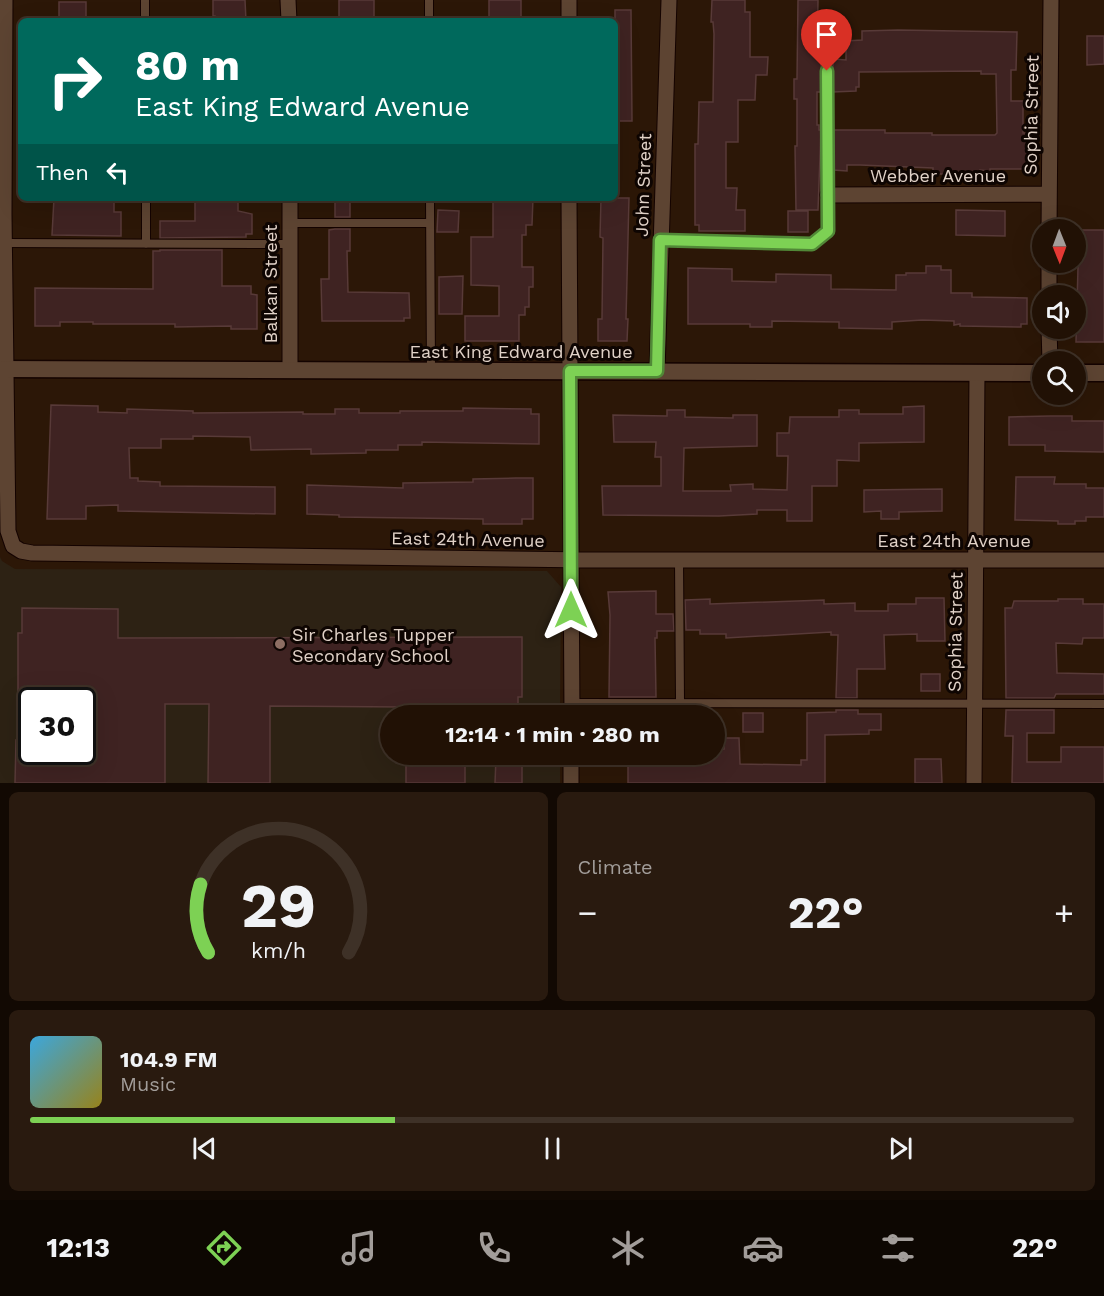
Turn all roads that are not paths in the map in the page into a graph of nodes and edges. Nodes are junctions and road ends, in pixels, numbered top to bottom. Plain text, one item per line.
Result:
1 (5, 0) edge
2 (145, 0) edge
3 (288, 0) edge
4 (429, 0) edge
5 (569, 0) edge
6 (669, 0) edge
7 (1051, 0) edge
8 (145, 18) edge
9 (289, 18) edge
10 (429, 18) edge
11 (569, 18) edge
12 (827, 26) dead end
13 (2, 46) edge
14 (2, 183) edge
15 (1049, 194) junction
16 (828, 195) junction
17 (146, 201) edge
18 (290, 201) edge
19 (430, 201) edge
20 (569, 201) edge
21 (1049, 219) edge
22 (290, 223) junction
23 (430, 223) junction
24 (660, 240) junction
25 (5, 243) junction
26 (146, 244) junction
27 (290, 244) junction
28 (3, 369) edge
29 (290, 370) junction
30 (431, 371) junction
31 (570, 371) junction
32 (657, 371) junction
33 (977, 373) junction
34 (1032, 373) edge
35 (1086, 373) edge
36 (1104, 373) edge
37 (572, 560) junction
38 (679, 560) junction
39 (976, 560) junction
40 (1104, 560) edge
41 (680, 702) junction
42 (1104, 704) edge
43 (572, 705) edge
44 (634, 705) edge
45 (974, 705) junction
46 (571, 765) edge
47 (571, 783) edge
48 (974, 783) edge

1 - 13 street
2 - 8 lane
3 - 9 street
4 - 10 lane
5 - 11 street
6 - 24 street, John Street
7 - 15 street, Sophia Street
12 - 16 lane
13 - 14 street
14 - 25 street
15 - 16 street, Webber Avenue
15 - 21 street, Sophia Street
16 - 24 lane
17 - 26 lane
18 - 22 street, Balkan Street
19 - 23 lane
20 - 31 street
22 - 23 lane
22 - 27 street, Balkan Street
23 - 30 lane
24 - 32 street, John Street
25 - 26 lane
25 - 28 street
26 - 27 lane
27 - 29 street, Balkan Street
28 - 29 main road, East King Edward Avenue
28 - 37 street, East 24th Avenue
29 - 30 main road, East King Edward Avenue
30 - 31 main road, East King Edward Avenue
31 - 32 main road, East King Edward Avenue
31 - 37 street
32 - 33 main road, East King Edward Avenue
33 - 34 main road, East King Edward Avenue
33 - 39 street, Sophia Street
35 - 36 main road
37 - 38 street, East 24th Avenue
37 - 43 street
38 - 39 street, East 24th Avenue
38 - 41 lane
39 - 40 street, East 24th Avenue
39 - 45 street, Sophia Street
41 - 44 lane
41 - 45 lane
42 - 45 lane
45 - 48 street, Sophia Street
46 - 47 street

